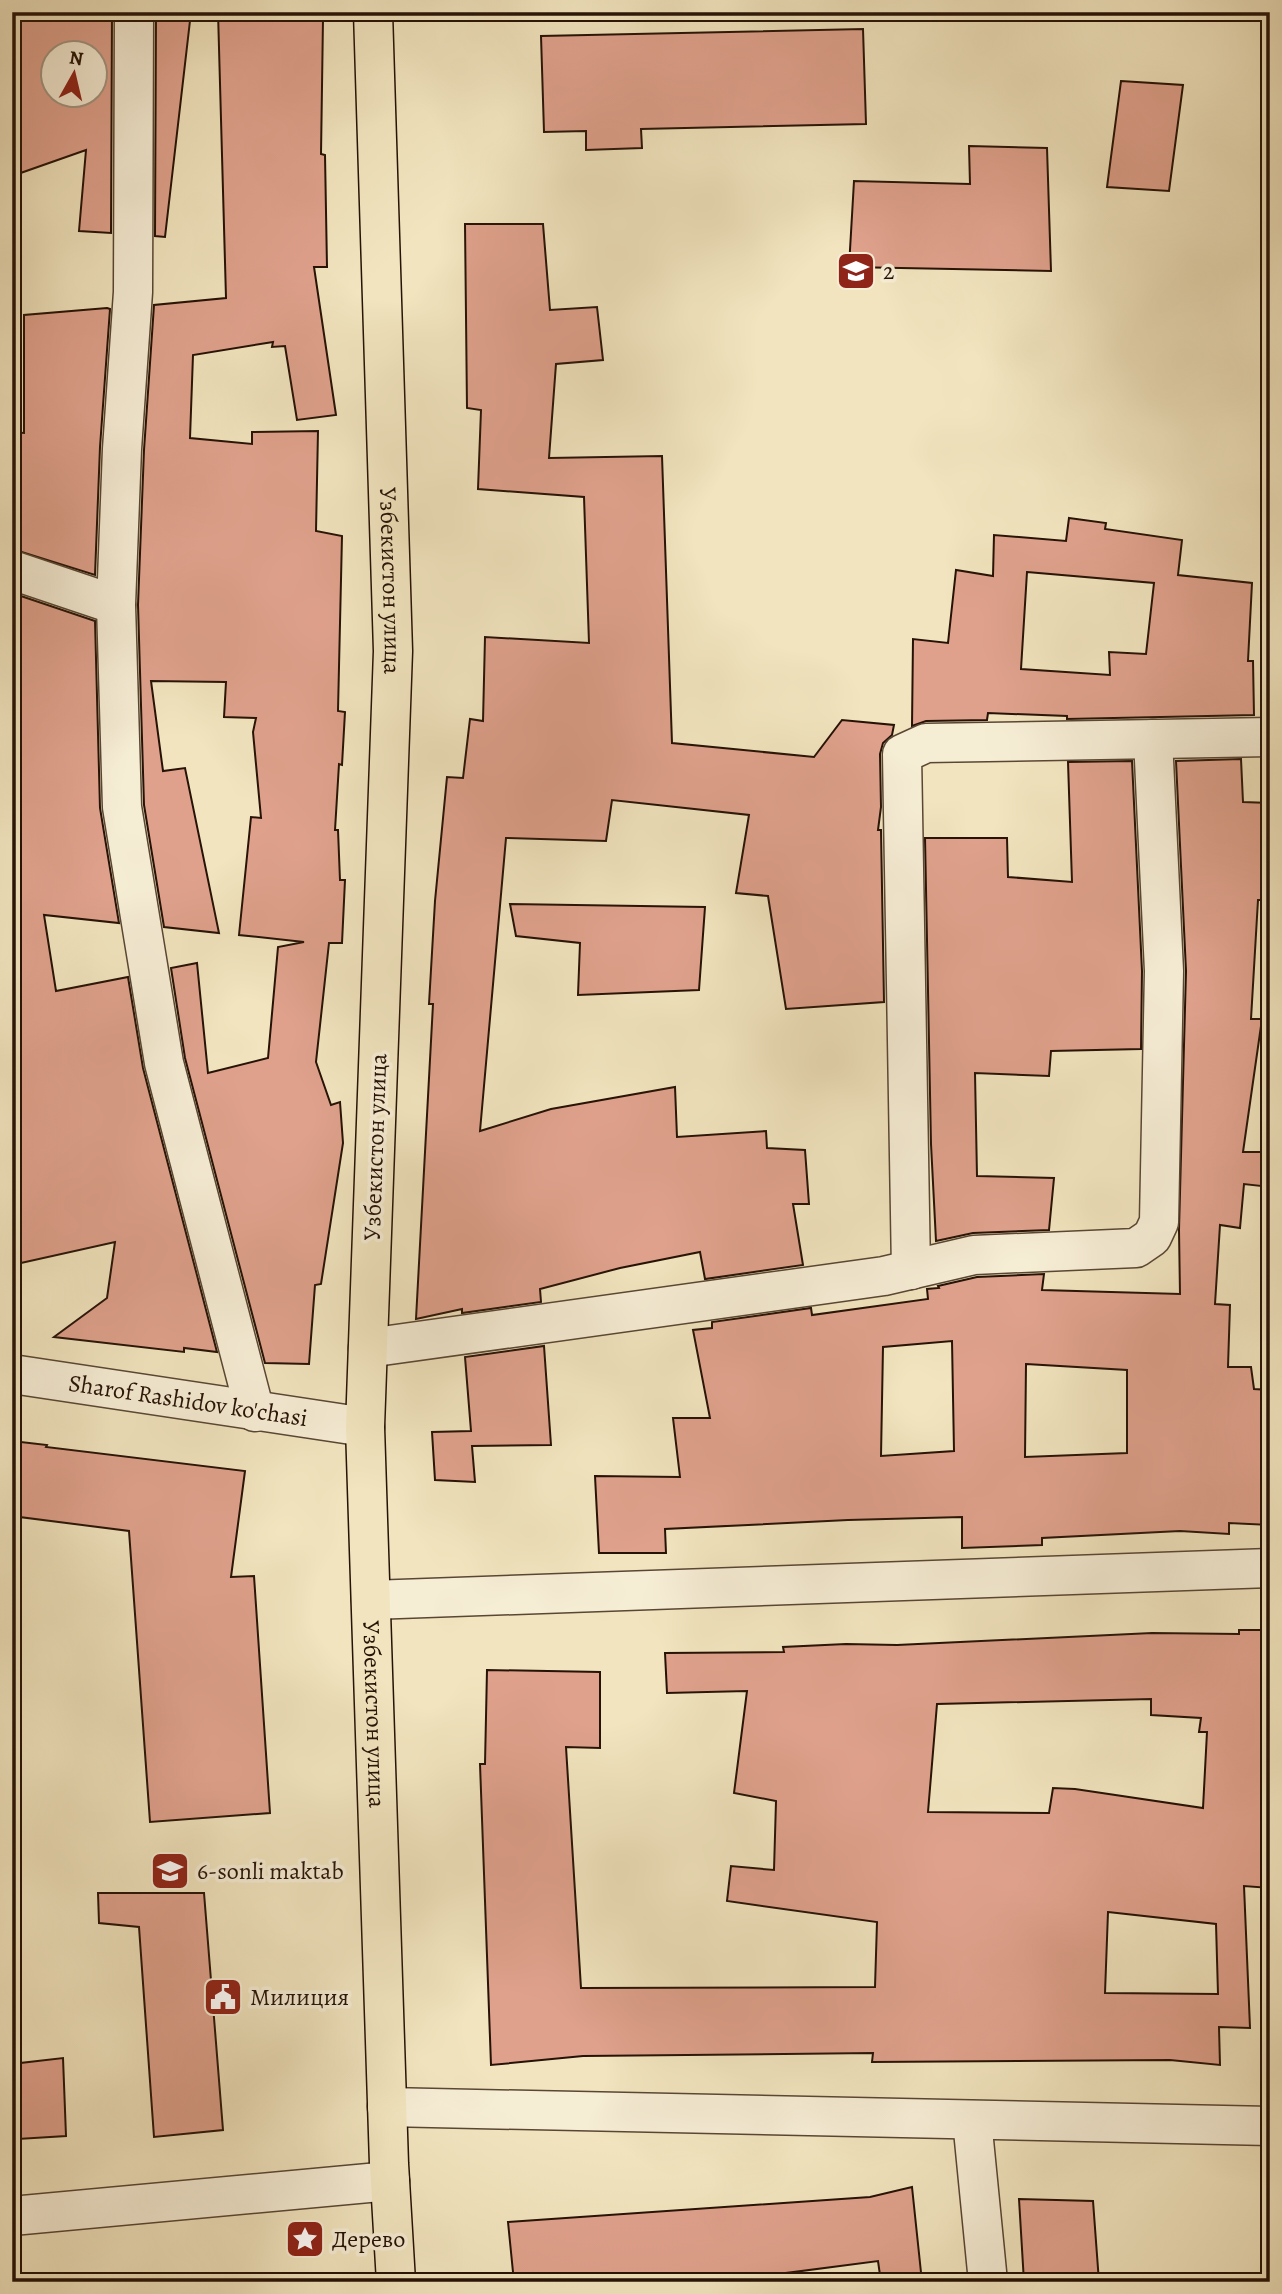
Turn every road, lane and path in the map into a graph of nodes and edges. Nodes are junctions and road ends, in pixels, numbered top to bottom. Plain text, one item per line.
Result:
1 (134, 12) edge
2 (373, 12) edge
3 (12, 570) edge
4 (116, 605) junction
5 (1270, 737) edge
6 (1153, 739) junction
7 (911, 1270) junction
8 (368, 1348) junction
9 (12, 1374) edge
10 (255, 1412) junction
11 (365, 1427) junction
12 (1270, 1568) edge
13 (371, 1600) junction
14 (387, 2107) junction
15 (972, 2120) junction
16 (1270, 2126) edge
17 (390, 2181) junction
18 (12, 2216) edge
19 (396, 2282) edge
20 (988, 2282) edge

1 - 4 street
2 - 8 main road, Узбекистон улица
3 - 4 street
4 - 10 street
5 - 6 street
6 - 7 street
6 - 7 street
7 - 8 street
8 - 11 main road, Узбекистон улица
9 - 10 street, Sharof Rashidov ko'chasi
10 - 11 street, Sharof Rashidov ko'chasi
11 - 13 main road, Узбекистон улица
12 - 13 street
13 - 14 main road, Узбекистон улица
14 - 15 street
14 - 17 main road, Узбекистон улица
15 - 16 street
15 - 20 street
17 - 18 street
17 - 19 main road, Узбекистон улица

